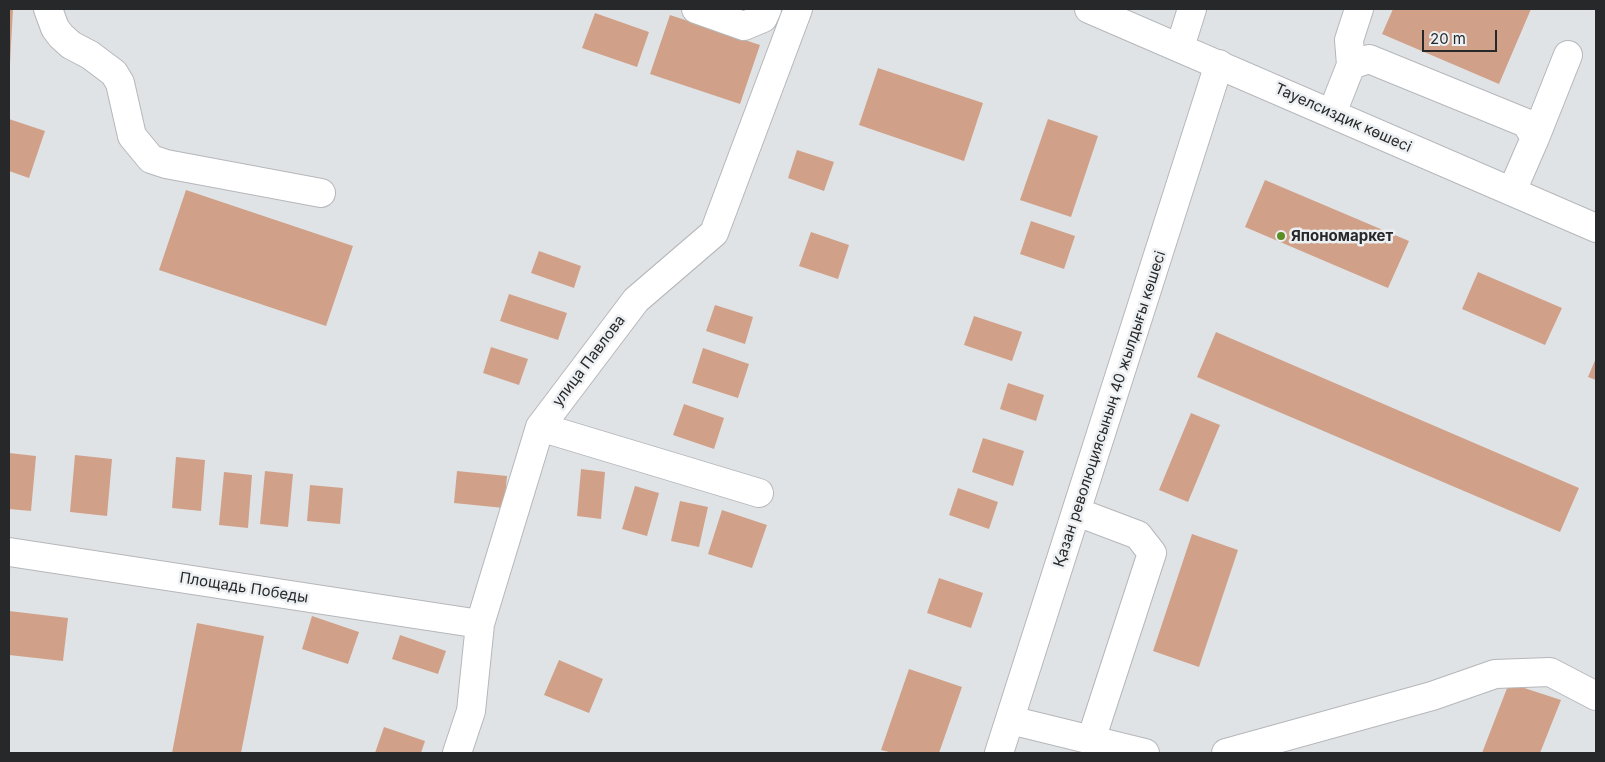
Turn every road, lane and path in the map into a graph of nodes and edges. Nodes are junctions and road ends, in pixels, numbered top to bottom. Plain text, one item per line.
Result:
1 (48, 9) edge
2 (696, 9) edge
3 (767, 9) edge
4 (798, 9) edge
5 (1092, 9) edge
6 (1192, 9) edge
7 (1359, 9) edge
8 (1180, 47) junction
9 (1568, 55) dead end
10 (1219, 64) junction
11 (1351, 65) junction
12 (1332, 113) junction
13 (1535, 138) junction
14 (1512, 191) junction
15 (321, 193) dead end
16 (1596, 228) edge
17 (540, 427) junction
18 (759, 492) dead end
19 (1077, 512) junction
20 (9, 552) edge
21 (480, 624) junction
22 (1596, 696) edge
23 (1010, 720) junction
24 (1091, 740) junction
25 (458, 753) edge
26 (999, 753) edge
27 (1145, 753) edge
28 (1226, 753) edge

1 - 15 street
2 - 3 street
4 - 17 street, улица Павлова
5 - 8 street, Тауелсиздик көшесі
6 - 8 street
7 - 11 street
8 - 10 street, Тауелсиздик көшесі
9 - 13 street
10 - 12 street, Тауелсиздик көшесі
10 - 19 street, Қазан революциясының 40 жылдығы көшесі
11 - 12 street
11 - 13 street
12 - 14 street, Тауелсиздик көшесі
13 - 14 street
14 - 16 street, Тауелсиздик көшесі
17 - 18 street
17 - 21 street, улица Павлова
19 - 23 street, Қазан революциясының 40 жылдығы көшесі
19 - 24 street
20 - 21 street, Площадь Победы
21 - 25 street, улица Павлова
22 - 28 street
23 - 24 street
23 - 26 street, Қазан революциясының 40 жылдығы көшесі
24 - 27 street

